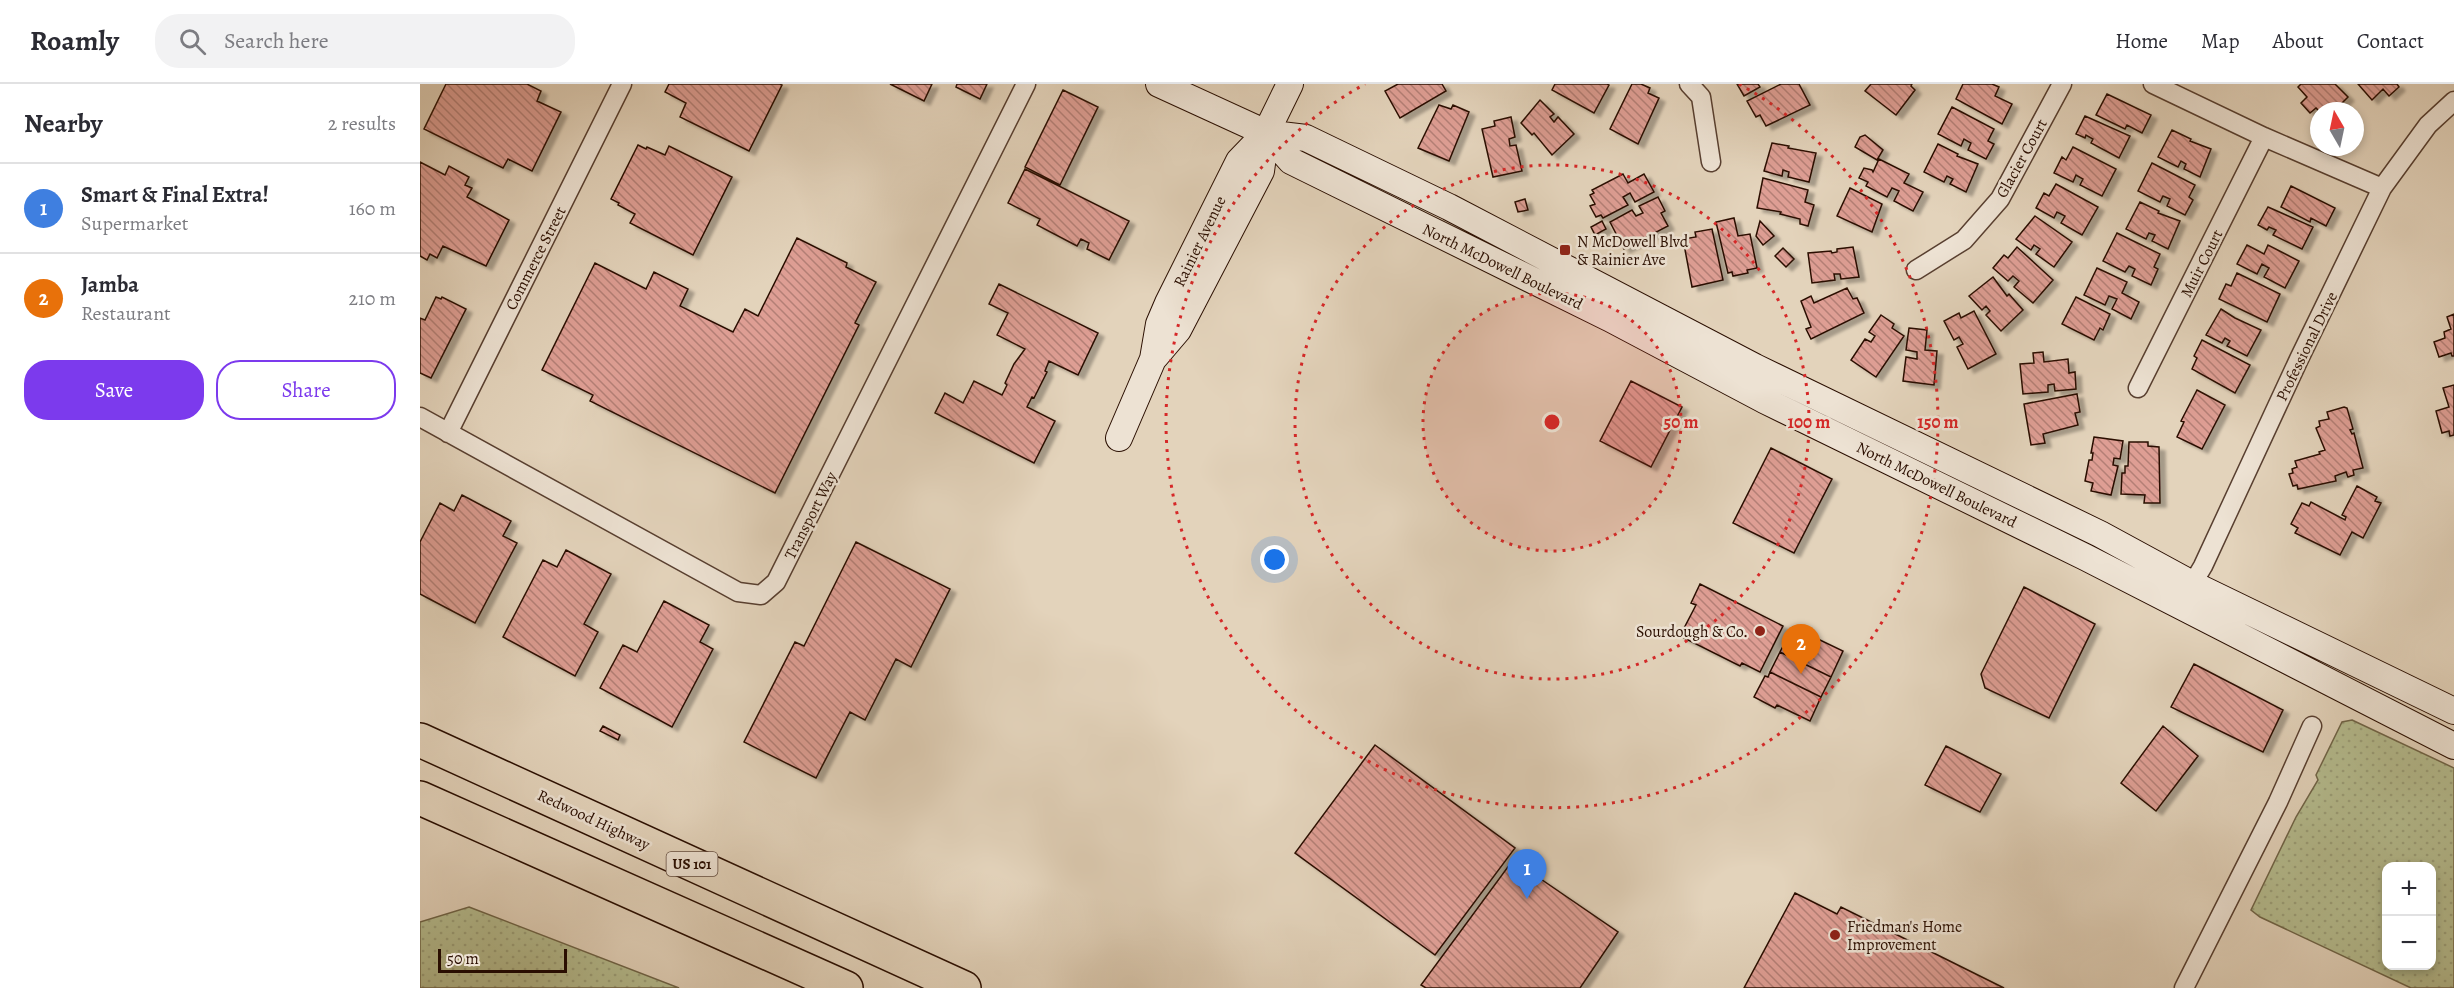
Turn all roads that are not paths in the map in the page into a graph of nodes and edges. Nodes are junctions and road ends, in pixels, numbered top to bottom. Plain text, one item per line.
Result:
1 (622, 84) edge
2 (1026, 84) edge
3 (1159, 84) edge
4 (1290, 84) edge
5 (1689, 84) edge
6 (2062, 84) edge
7 (2153, 84) edge
8 (2454, 101) edge
9 (1266, 133) junction
10 (2264, 137) junction
11 (1711, 162) dead end
12 (2382, 188) junction
13 (1917, 270) dead end
14 (2138, 388) dead end
15 (420, 417) edge
16 (448, 433) junction
17 (1119, 438) dead end
18 (2186, 595) junction
19 (2454, 711) edge
20 (2312, 726) dead end
21 (420, 740) edge
22 (2454, 746) edge
23 (420, 798) edge
24 (846, 988) edge
25 (964, 988) edge
26 (2184, 988) edge

1 - 16 street, Commerce Street
2 - 16 street, Transport Way
3 - 9 main road, North McDowell Boulevard
4 - 9 main road, Rainier Avenue
5 - 11 street
6 - 13 street, Glacier Court
7 - 10 street
8 - 12 street, Professional Drive
9 - 17 main road, Rainier Avenue
9 - 18 main road, North McDowell Boulevard
10 - 12 street
10 - 14 street, Muir Court
12 - 18 street, Professional Drive
15 - 16 street, Transport Way
18 - 19 main road, North McDowell Boulevard
18 - 22 main road, North McDowell Boulevard
20 - 26 street
21 - 25 highway, Redwood Highway / US 101
23 - 24 highway

